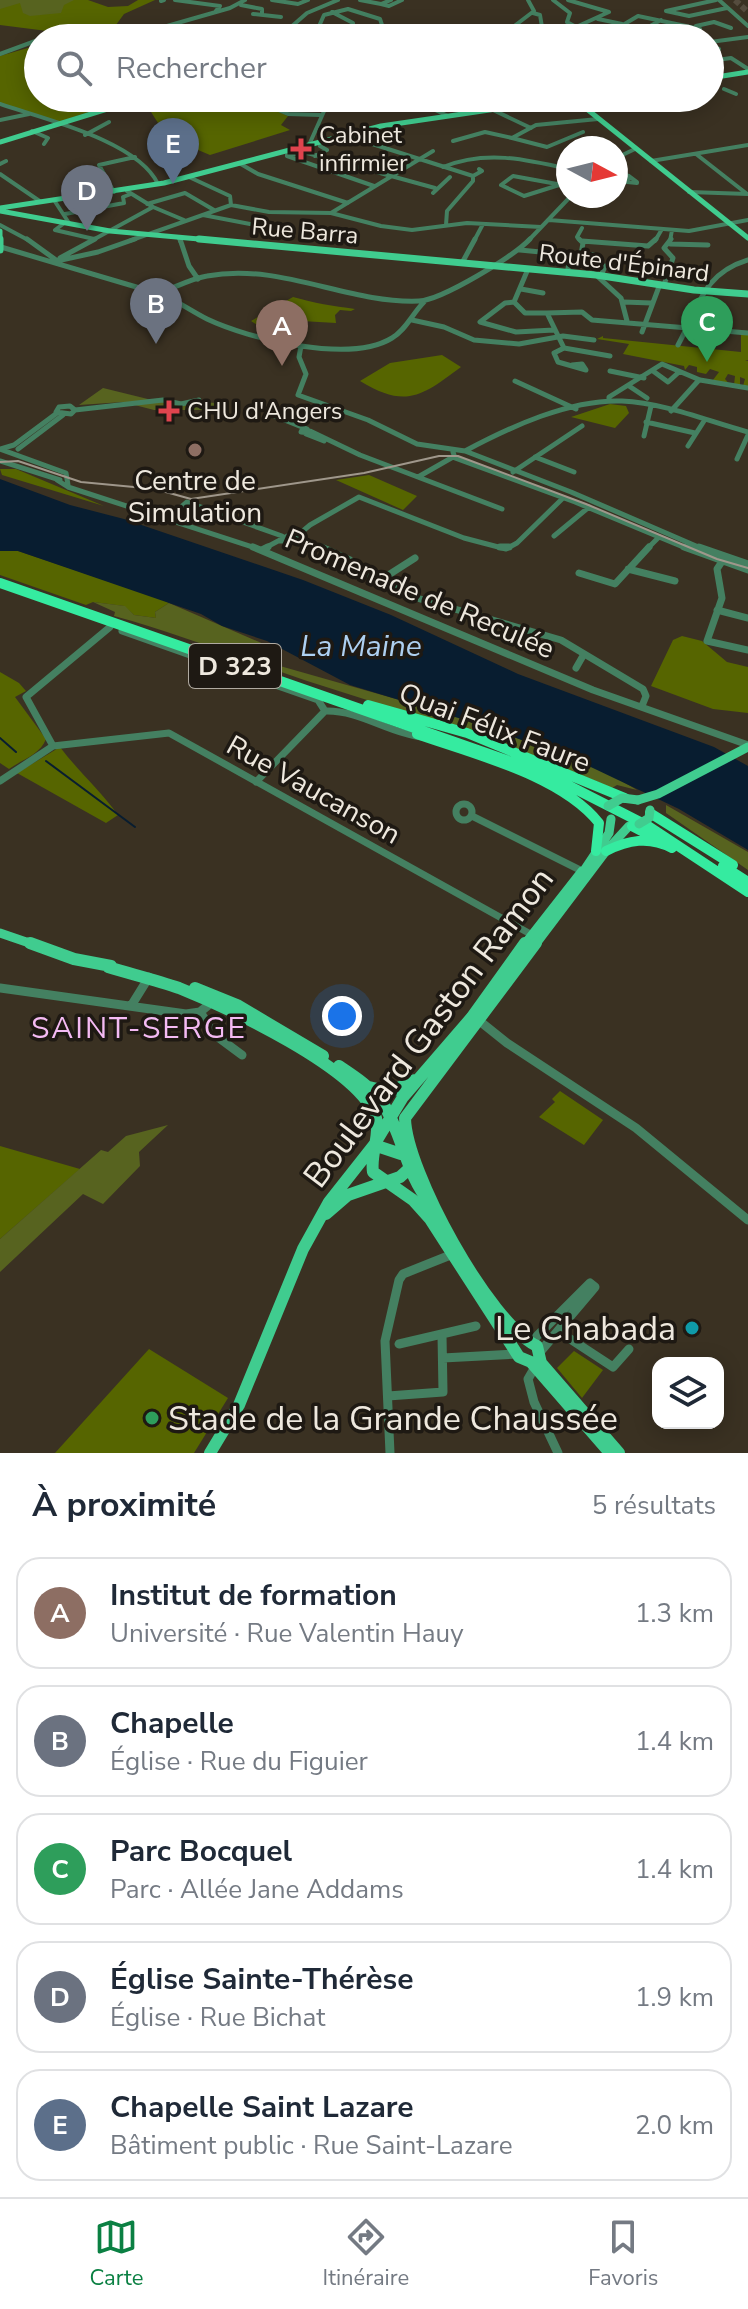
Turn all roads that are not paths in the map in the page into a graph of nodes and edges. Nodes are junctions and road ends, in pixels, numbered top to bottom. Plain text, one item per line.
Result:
1 (175, 0) edge
2 (272, 0) edge
3 (308, 0) edge
4 (335, 0) edge
5 (360, 0) edge
6 (391, 0) edge
7 (402, 0) edge
8 (520, 0) edge
9 (528, 0) edge
10 (553, 0) edge
11 (568, 0) edge
12 (718, 0) edge
13 (243, 2) edge
14 (381, 4) junction
15 (727, 8) junction
16 (215, 12) junction
17 (332, 12) junction
18 (533, 13) junction
19 (253, 14) dead end
20 (262, 15) junction
21 (281, 17) dead end
22 (598, 19) junction
23 (661, 20) junction
24 (319, 22) joint
25 (167, 24) edge
26 (292, 24) edge
27 (314, 24) edge
28 (353, 24) edge
29 (383, 24) edge
30 (525, 24) edge
31 (542, 24) edge
32 (568, 24) edge
33 (587, 24) edge
34 (622, 24) joint
35 (654, 24) edge
36 (684, 24) edge
37 (724, 26) edge
38 (748, 26) edge
39 (731, 28) dead end
40 (748, 37) edge
41 (724, 41) edge
42 (24, 45) edge
43 (0, 54) edge
44 (724, 59) edge
45 (748, 70) edge
46 (724, 75) edge
47 (724, 89) dead end
48 (736, 94) dead end
49 (0, 104) edge
50 (98, 112) edge
51 (284, 112) edge
52 (322, 112) edge
53 (440, 112) edge
54 (473, 112) edge
55 (505, 112) edge
56 (589, 112) edge
57 (29, 114) junction
58 (320, 115) junction
59 (448, 116) junction
60 (598, 119) junction
61 (0, 120) edge
62 (109, 122) dead end
63 (55, 126) junction
64 (531, 128) junction
65 (33, 132) junction
66 (583, 132) dead end
67 (85, 135) junction
68 (344, 135) junction
69 (512, 138) junction
70 (453, 141) dead end
71 (0, 142) edge
72 (44, 144) dead end
73 (315, 144) junction
74 (747, 147) edge
75 (635, 149) junction
76 (433, 151) dead end
77 (628, 152) edge
78 (285, 154) junction
79 (696, 154) junction
80 (315, 156) junction
81 (135, 157) junction
82 (417, 159) junction
83 (651, 161) junction
84 (239, 163) junction
85 (443, 167) junction
86 (556, 167) edge
87 (479, 169) dead end
88 (1, 174) edge
89 (390, 176) junction
90 (473, 176) junction
91 (189, 177) junction
92 (450, 177) dead end
93 (158, 184) junction
94 (559, 185) joint
95 (374, 186) junction
96 (114, 192) junction
97 (128, 192) junction
98 (689, 192) junction
99 (748, 194) edge
100 (54, 200) junction
101 (41, 202) junction
102 (348, 203) junction
103 (150, 205) junction
104 (231, 205) junction
105 (560, 208) edge
106 (0, 210) edge
107 (215, 210) junction
108 (9, 213) junction
109 (331, 213) junction
110 (65, 214) junction
111 (203, 215) junction
112 (0, 217) edge
113 (549, 220) junction
114 (748, 220) edge
115 (185, 221) junction
116 (250, 224) dead end
117 (483, 224) junction
118 (67, 225) junction
119 (446, 225) junction
120 (731, 225) junction
121 (541, 227) junction
122 (0, 228) edge
123 (582, 228) dead end
124 (662, 229) junction
125 (672, 230) junction
126 (110, 231) junction
127 (147, 234) junction
128 (179, 237) junction
129 (748, 238) edge
130 (94, 239) junction
131 (582, 241) junction
132 (670, 244) junction
133 (708, 245) dead end
134 (1, 248) edge
135 (520, 250) junction
136 (581, 254) junction
137 (571, 255) junction
138 (594, 255) dead end
139 (55, 260) junction
140 (748, 260) edge
141 (462, 263) junction
142 (497, 266) junction
143 (614, 267) dead end
144 (528, 269) junction
145 (567, 273) junction
146 (599, 276) junction
147 (196, 280) junction
148 (662, 284) junction
149 (521, 289) junction
150 (705, 291) junction
151 (164, 292) junction
152 (543, 293) dead end
153 (748, 294) edge
154 (420, 302) junction
155 (514, 302) junction
156 (624, 302) junction
157 (651, 303) junction
158 (547, 313) junction
159 (412, 320) junction
160 (615, 321) junction
161 (627, 321) junction
162 (645, 322) junction
163 (690, 328) junction
164 (611, 329) dead end
165 (554, 330) junction
166 (710, 330) junction
167 (642, 332) dead end
168 (748, 333) edge
169 (557, 337) junction
170 (594, 340) dead end
171 (678, 345) dead end
172 (301, 346) junction
173 (564, 348) junction
174 (710, 350) dead end
175 (579, 351) junction
176 (610, 356) dead end
177 (610, 371) dead end
178 (653, 371) junction
179 (679, 372) junction
180 (644, 378) junction
181 (699, 380) junction
182 (515, 381) dead end
183 (629, 386) junction
184 (748, 388) edge
185 (647, 398) dead end
186 (199, 400) dead end
187 (609, 401) junction
188 (651, 406) junction
189 (576, 409) junction
190 (671, 411) junction
191 (267, 413) dead end
192 (60, 414) junction
193 (704, 421) junction
194 (646, 422) junction
195 (582, 426) dead end
196 (695, 433) junction
197 (748, 433) edge
198 (644, 436) dead end
199 (688, 446) dead end
200 (0, 449) edge
201 (18, 449) dead end
202 (454, 453) junction
203 (465, 455) junction
204 (535, 457) junction
205 (737, 459) dead end
206 (0, 461) edge
207 (513, 472) junction
208 (574, 472) dead end
209 (418, 477) junction
210 (66, 478) junction
211 (57, 480) junction
212 (75, 489) junction
213 (565, 496) junction
214 (589, 507) junction
215 (502, 509) dead end
216 (168, 518) junction
217 (554, 536) dead end
218 (659, 537) junction
219 (287, 538) junction
220 (261, 550) junction
221 (415, 558) dead end
222 (721, 563) junction
223 (748, 567) edge
224 (628, 569) junction
225 (362, 571) junction
226 (579, 573) dead end
227 (379, 581) junction
228 (675, 581) dead end
229 (0, 583) edge
230 (345, 584) junction
231 (387, 585) junction
232 (373, 596) junction
233 (431, 603) junction
234 (717, 610) junction
235 (416, 614) junction
236 (748, 618) edge
237 (110, 627) junction
238 (748, 650) edge
239 (584, 654) junction
240 (576, 668) dead end
241 (368, 705) junction
242 (642, 706) junction
243 (355, 707) junction
244 (325, 711) junction
245 (409, 728) junction
246 (426, 737) junction
247 (747, 745) edge
248 (53, 746) junction
249 (0, 781) edge
250 (256, 782) junction
251 (625, 798) junction
252 (648, 803) junction
253 (608, 808) junction
254 (472, 816) dead end
255 (633, 825) junction
256 (666, 844) junction
257 (601, 851) junction
258 (582, 871) junction
259 (748, 874) edge
260 (748, 882) edge
261 (748, 892) edge
262 (570, 900) junction
263 (748, 900) edge
264 (0, 933) edge
265 (536, 936) junction
266 (150, 977) junction
267 (0, 988) edge
268 (215, 999) junction
269 (131, 1006) junction
270 (200, 1012) junction
271 (476, 1019) junction
272 (242, 1055) dead end
273 (418, 1079) junction
274 (366, 1086) junction
275 (390, 1122) junction
276 (374, 1145) junction
277 (408, 1161) junction
278 (387, 1182) junction
279 (321, 1219) junction
280 (748, 1220) edge
281 (453, 1254) junction
282 (473, 1275) junction
283 (550, 1325) junction
284 (476, 1326) dead end
285 (560, 1332) junction
286 (442, 1335) junction
287 (399, 1344) dead end
288 (629, 1349) dead end
289 (529, 1354) junction
290 (443, 1358) junction
291 (388, 1396) junction
292 (210, 1453) edge
293 (390, 1453) edge
294 (558, 1453) edge
295 (610, 1453) edge
296 (619, 1453) edge

1 - 16 street
2 - 3 street
4 - 26 street
5 - 14 street
6 - 14 street
7 - 14 street
8 - 9 street
9 - 18 street
10 - 32 street
11 - 22 street
12 - 15 street
12 - 15 street
13 - 16 street
13 - 20 street
15 - 38 street
16 - 25 street
17 - 24 street
17 - 28 street
17 - 29 street
18 - 30 street
18 - 31 street
19 - 20 street
20 - 21 street
22 - 33 street
22 - 34 street
23 - 34 street
23 - 35 street
23 - 36 street
24 - 27 street
37 - 39 street
40 - 41 street
42 - 43 street
44 - 45 street
45 - 46 main road
47 - 48 street
49 - 57 street
50 - 63 main road
51 - 58 street
52 - 58 street
53 - 59 street
54 - 59 main road
55 - 64 street
56 - 60 main road
57 - 61 street
57 - 63 street
58 - 73 street
59 - 68 main road
60 - 64 street
60 - 75 main road
62 - 67 street
63 - 65 main road
63 - 67 street
64 - 69 street
65 - 71 main road
65 - 72 street
66 - 69 street
67 - 81 street
68 - 73 main road
68 - 82 street
69 - 70 street
73 - 78 main road
73 - 80 street
74 - 79 street
75 - 77 street
75 - 83 main road
76 - 82 street
78 - 80 street
78 - 84 main road
78 - 95 street
79 - 83 street
79 - 99 street
80 - 89 street
81 - 93 street
81 - 96 street
82 - 85 street
82 - 89 street
83 - 98 main road
84 - 91 main road
84 - 102 street
85 - 86 street
85 - 90 street
87 - 90 street
88 - 101 street
89 - 92 street
89 - 95 street
90 - 119 street
91 - 93 main road
91 - 104 street
93 - 97 main road
94 - 94 street
95 - 102 street
96 - 97 main road
96 - 100 main road
97 - 103 street
97 - 110 street
98 - 99 street
98 - 120 main road
100 - 101 main road
100 - 110 street
101 - 106 main road
102 - 109 street
103 - 107 street
103 - 115 street
103 - 126 street
104 - 107 street
104 - 109 street
105 - 113 street
106 - 108 main road, Rue Barra
107 - 111 street
108 - 112 main road
108 - 118 main road, Rue Barra
109 - 119 street
110 - 118 street
111 - 115 street
111 - 116 street
113 - 121 street
113 - 124 street
114 - 120 street
115 - 127 street
117 - 119 street
117 - 121 street
117 - 141 street
118 - 126 main road, Rue Barra
118 - 130 street
120 - 125 street
120 - 129 main road
121 - 135 street
122 - 134 main road
122 - 139 street
123 - 131 street
124 - 125 street
124 - 131 street
125 - 132 street
126 - 127 main road, Rue Barra
126 - 130 street
127 - 128 main road, Rue Barra
127 - 139 street
128 - 141 main road, Rue Barra
128 - 147 street
130 - 139 street
131 - 136 street
132 - 133 street
132 - 148 street
134 - 139 street
135 - 137 street
135 - 142 street
136 - 137 street
136 - 138 street
137 - 145 street
139 - 151 street
140 - 150 street
141 - 142 main road, Rue Barra
142 - 144 main road, Route d'Épinard
142 - 154 street
143 - 146 street
144 - 145 main road, Route d'Épinard
144 - 149 street
145 - 146 main road, Route d'Épinard
146 - 148 main road, Route d'Épinard
146 - 156 street
147 - 151 street
147 - 154 street
148 - 150 main road, Route d'Épinard
148 - 157 street
149 - 152 street
149 - 155 street
150 - 153 main road, Route d'Épinard
150 - 163 street
151 - 172 street
154 - 159 street
155 - 158 street
155 - 165 street
156 - 157 street
156 - 161 street
157 - 162 street
158 - 160 street
158 - 165 street
159 - 169 street
159 - 172 street
160 - 161 street
160 - 164 street
161 - 162 street
162 - 163 street
162 - 167 street
163 - 166 street
163 - 171 street
165 - 169 street
166 - 168 street
166 - 174 street
169 - 170 street
169 - 173 street
172 - 202 street
173 - 175 street
173 - 175 street
175 - 176 street
177 - 180 street
178 - 179 street
178 - 179 street
178 - 180 street
179 - 181 street
180 - 183 street
181 - 184 street
181 - 190 street
182 - 189 street
183 - 185 street
183 - 187 street
186 - 192 street
187 - 188 street
187 - 189 street
188 - 190 street
188 - 194 street
189 - 203 street
190 - 193 street
191 - 209 street
192 - 200 street
192 - 201 street
193 - 196 street
193 - 197 street
194 - 196 street
194 - 198 street
195 - 204 street
196 - 199 street
197 - 205 street
200 - 210 street
202 - 203 street
202 - 209 street
203 - 207 street
203 - 213 street
204 - 207 street
204 - 208 street
206 - 211 street, Promenade de Reculée
207 - 213 street
209 - 215 street
210 - 211 street
210 - 212 street
211 - 212 street, Promenade de Reculée
212 - 216 street, Promenade de Reculée
213 - 214 street
213 - 219 street
213 - 223 street
214 - 217 street
214 - 218 street
216 - 219 street
216 - 220 street, Promenade de Reculée
218 - 222 street
218 - 224 street
219 - 220 street
219 - 225 street
220 - 230 street, Promenade de Reculée
221 - 227 street
222 - 223 street
222 - 234 street
224 - 226 street
224 - 228 street
225 - 227 street
225 - 230 street
227 - 231 street
229 - 237 street, Quai Félix Faure
229 - 241 highway, Quai Félix Faure / D 323
229 - 243 highway, Quai Félix Faure / D 323
230 - 232 street, Promenade de Reculée
231 - 232 street
231 - 233 street
232 - 235 street, Promenade de Reculée
233 - 235 street
233 - 239 street
234 - 236 street
234 - 238 street
235 - 242 street, Promenade de Reculée
237 - 244 street, Quai Félix Faure
237 - 248 street
239 - 240 street
239 - 242 street
241 - 251 highway
241 - 253 highway, Quai Félix Faure / D 323
242 - 247 street, Promenade de Reculée
243 - 245 highway
243 - 253 highway, Quai Félix Faure / D 323
244 - 246 street, Quai Félix Faure
244 - 250 street
245 - 246 highway
245 - 253 highway
246 - 257 highway
247 - 252 main road, Boulevard Gaston Ramon
248 - 249 street
248 - 250 street, Rue Vaucanson
250 - 265 street, Rue Vaucanson
251 - 252 main road, bridge
251 - 253 main road, bridge
252 - 255 main road, Boulevard Gaston Ramon, bridge
252 - 259 highway
253 - 255 main road
253 - 257 main road, Boulevard Gaston Ramon
253 - 260 highway
253 - 261 highway
254 - 258 street
255 - 256 highway
255 - 257 main road, Boulevard Gaston Ramon
256 - 257 highway
256 - 263 highway
257 - 258 main road, Boulevard Gaston Ramon
257 - 262 main road, Boulevard Gaston Ramon
258 - 262 main road, Boulevard Gaston Ramon
258 - 265 main road, Boulevard Gaston Ramon
262 - 265 main road, Boulevard Gaston Ramon
264 - 266 main road
265 - 271 main road, Boulevard Gaston Ramon
266 - 268 main road
266 - 269 street
267 - 269 street
268 - 270 street
268 - 274 main road
268 - 276 main road
269 - 270 street
270 - 272 street
271 - 273 main road, Boulevard Gaston Ramon
271 - 277 main road, Boulevard Gaston Ramon
271 - 280 street
273 - 274 main road
273 - 275 main road, Boulevard Gaston Ramon
274 - 275 main road
275 - 276 main road, Boulevard Gaston Ramon
275 - 277 main road
276 - 277 main road
276 - 278 main road
276 - 279 main road, Boulevard Gaston Ramon
277 - 278 main road, Boulevard Gaston Ramon
277 - 282 main road
278 - 279 main road, Boulevard Gaston Ramon
278 - 281 main road
279 - 292 main road, Boulevard Gaston Ramon
281 - 282 main road
281 - 289 main road
281 - 291 street
282 - 289 main road
283 - 285 street
283 - 285 street
283 - 289 street
284 - 286 street
285 - 288 street
285 - 289 street
286 - 287 street
286 - 290 street
289 - 290 street
289 - 294 street
289 - 295 main road
289 - 296 main road
290 - 291 street
291 - 293 street

